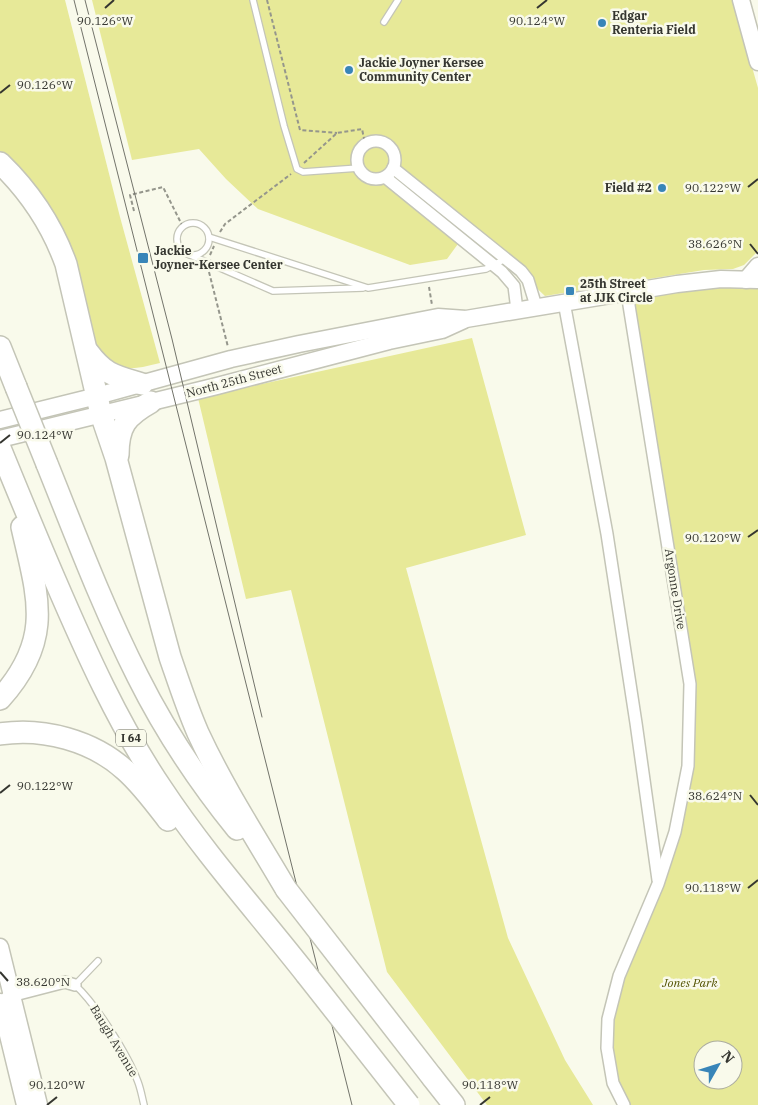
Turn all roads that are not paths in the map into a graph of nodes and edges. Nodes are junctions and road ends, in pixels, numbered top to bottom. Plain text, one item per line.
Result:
1 (253, 0) edge
2 (398, 0) edge
3 (741, 0) edge
4 (384, 22) dead end
5 (755, 41) edge
6 (758, 62) edge
7 (0, 163) edge
8 (358, 168) junction
9 (389, 173) junction
10 (209, 236) junction
11 (188, 254) junction
12 (505, 259) junction
13 (494, 265) junction
14 (758, 266) edge
15 (752, 280) edge
16 (368, 288) junction
17 (627, 293) junction
18 (564, 302) junction
19 (536, 306) junction
20 (517, 310) junction
21 (466, 319) junction
22 (0, 347) edge
23 (86, 350) junction
24 (147, 393) junction
25 (99, 405) junction
26 (0, 420) edge
27 (0, 439) edge
28 (0, 448) edge
29 (118, 466) junction
30 (9, 471) junction
31 (0, 699) edge
32 (0, 734) edge
33 (658, 884) junction
34 (286, 889) junction
35 (241, 894) junction
36 (0, 947) edge
37 (98, 961) dead end
38 (75, 985) junction
39 (4, 999) edge
40 (25, 1105) edge
41 (39, 1105) edge
42 (144, 1105) edge
43 (409, 1105) edge
44 (454, 1105) edge
45 (624, 1105) edge

1 - 8 lane
2 - 4 lane
3 - 5 main road
5 - 6 main road
7 - 23 highway
8 - 9 street
8 - 9 street
9 - 12 street
9 - 13 street
10 - 11 lane
10 - 11 lane
10 - 16 lane
11 - 16 lane
12 - 13 lane
12 - 19 street
13 - 16 lane
13 - 20 street
14 - 15 main road
15 - 17 main road, North 25th Street
17 - 18 main road, North 25th Street
17 - 33 street, Argonne Drive
18 - 19 main road, North 25th Street
18 - 33 street
19 - 20 main road, North 25th Street
20 - 21 main road, North 25th Street
21 - 24 main road, North 25th Street
21 - 24 main road, North 25th Street
22 - 34 highway, I 64, bridge
23 - 24 highway
23 - 25 highway
24 - 25 main road, North 25th Street
24 - 29 highway
25 - 26 main road, North 25th Street
25 - 27 main road, North 25th Street
25 - 29 highway
28 - 30 highway, I 64
29 - 34 highway
30 - 31 highway
30 - 35 highway, I 64
32 - 35 highway
33 - 45 street, Argonne Drive
34 - 44 highway, I 64, bridge
35 - 43 highway, I 64, bridge
36 - 39 main road
37 - 38 lane
38 - 39 street
38 - 42 lane, Baugh Avenue
39 - 40 main road
39 - 41 main road

